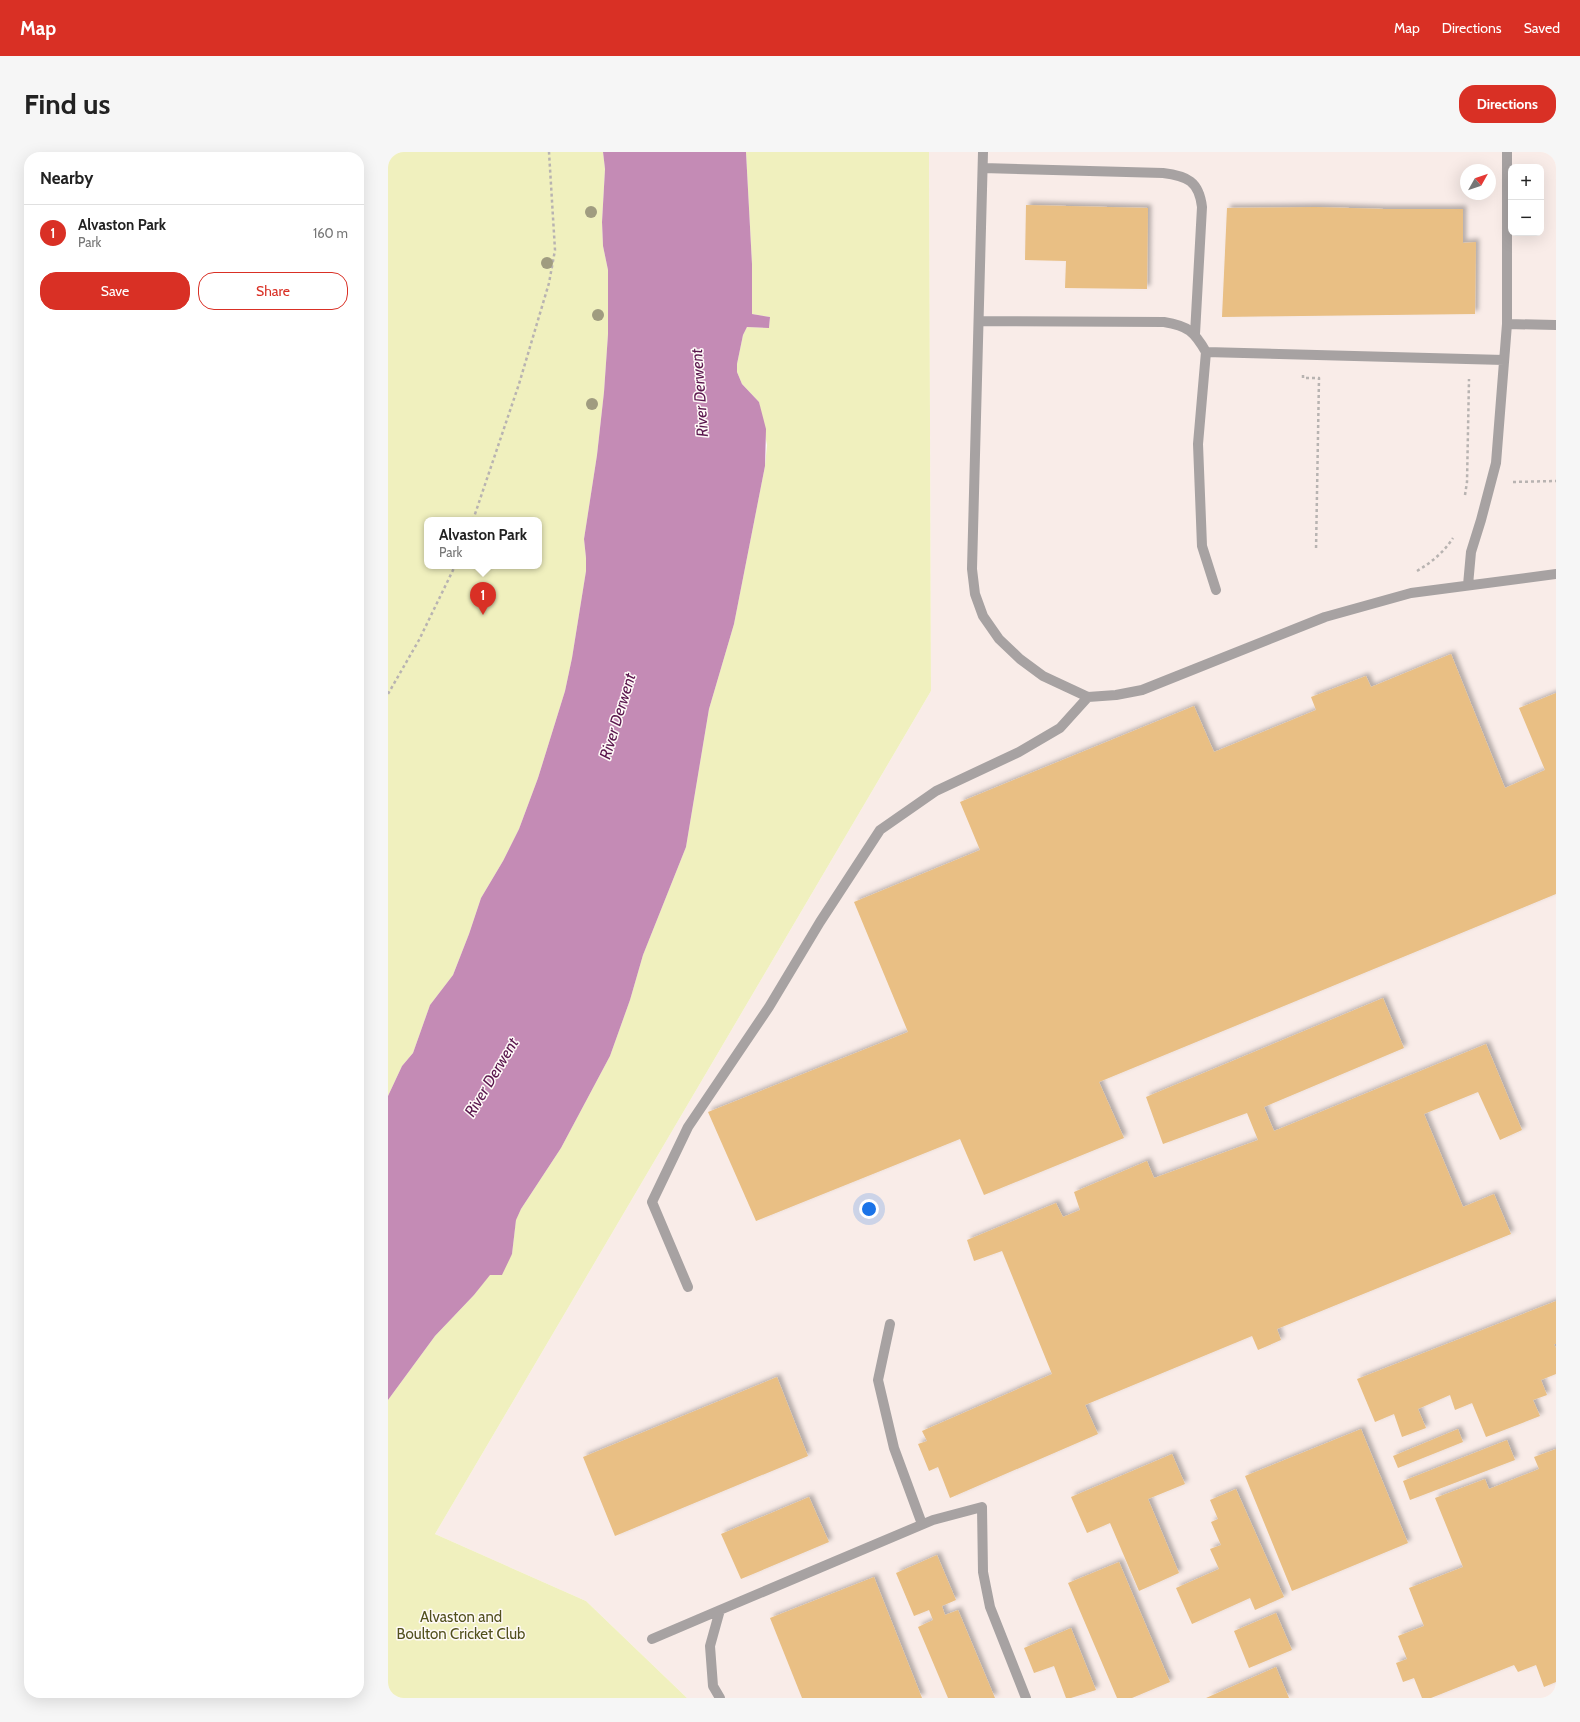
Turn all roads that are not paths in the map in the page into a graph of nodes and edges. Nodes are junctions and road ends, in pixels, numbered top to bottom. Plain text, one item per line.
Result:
1 (984, 152) edge
2 (1507, 152) edge
3 (983, 168) junction
4 (979, 321) junction
5 (1507, 324) junction
6 (1556, 325) edge
7 (1195, 334) junction
8 (1206, 352) junction
9 (1504, 360) junction
10 (1556, 574) edge
11 (1468, 585) junction
12 (1216, 590) dead end
13 (1088, 697) junction
14 (688, 1287) dead end
15 (890, 1324) dead end
16 (922, 1524) junction
17 (720, 1610) junction
18 (652, 1639) dead end
19 (720, 1698) edge
20 (1026, 1698) edge

1 - 3 lane
2 - 5 lane
3 - 4 lane
3 - 7 lane
4 - 7 lane
4 - 13 lane
5 - 6 lane
5 - 9 lane
7 - 8 lane
8 - 9 lane
8 - 12 lane
9 - 11 lane
10 - 11 lane
11 - 13 lane
13 - 14 lane
15 - 16 lane
16 - 17 lane
16 - 20 lane
17 - 18 lane
17 - 19 lane

